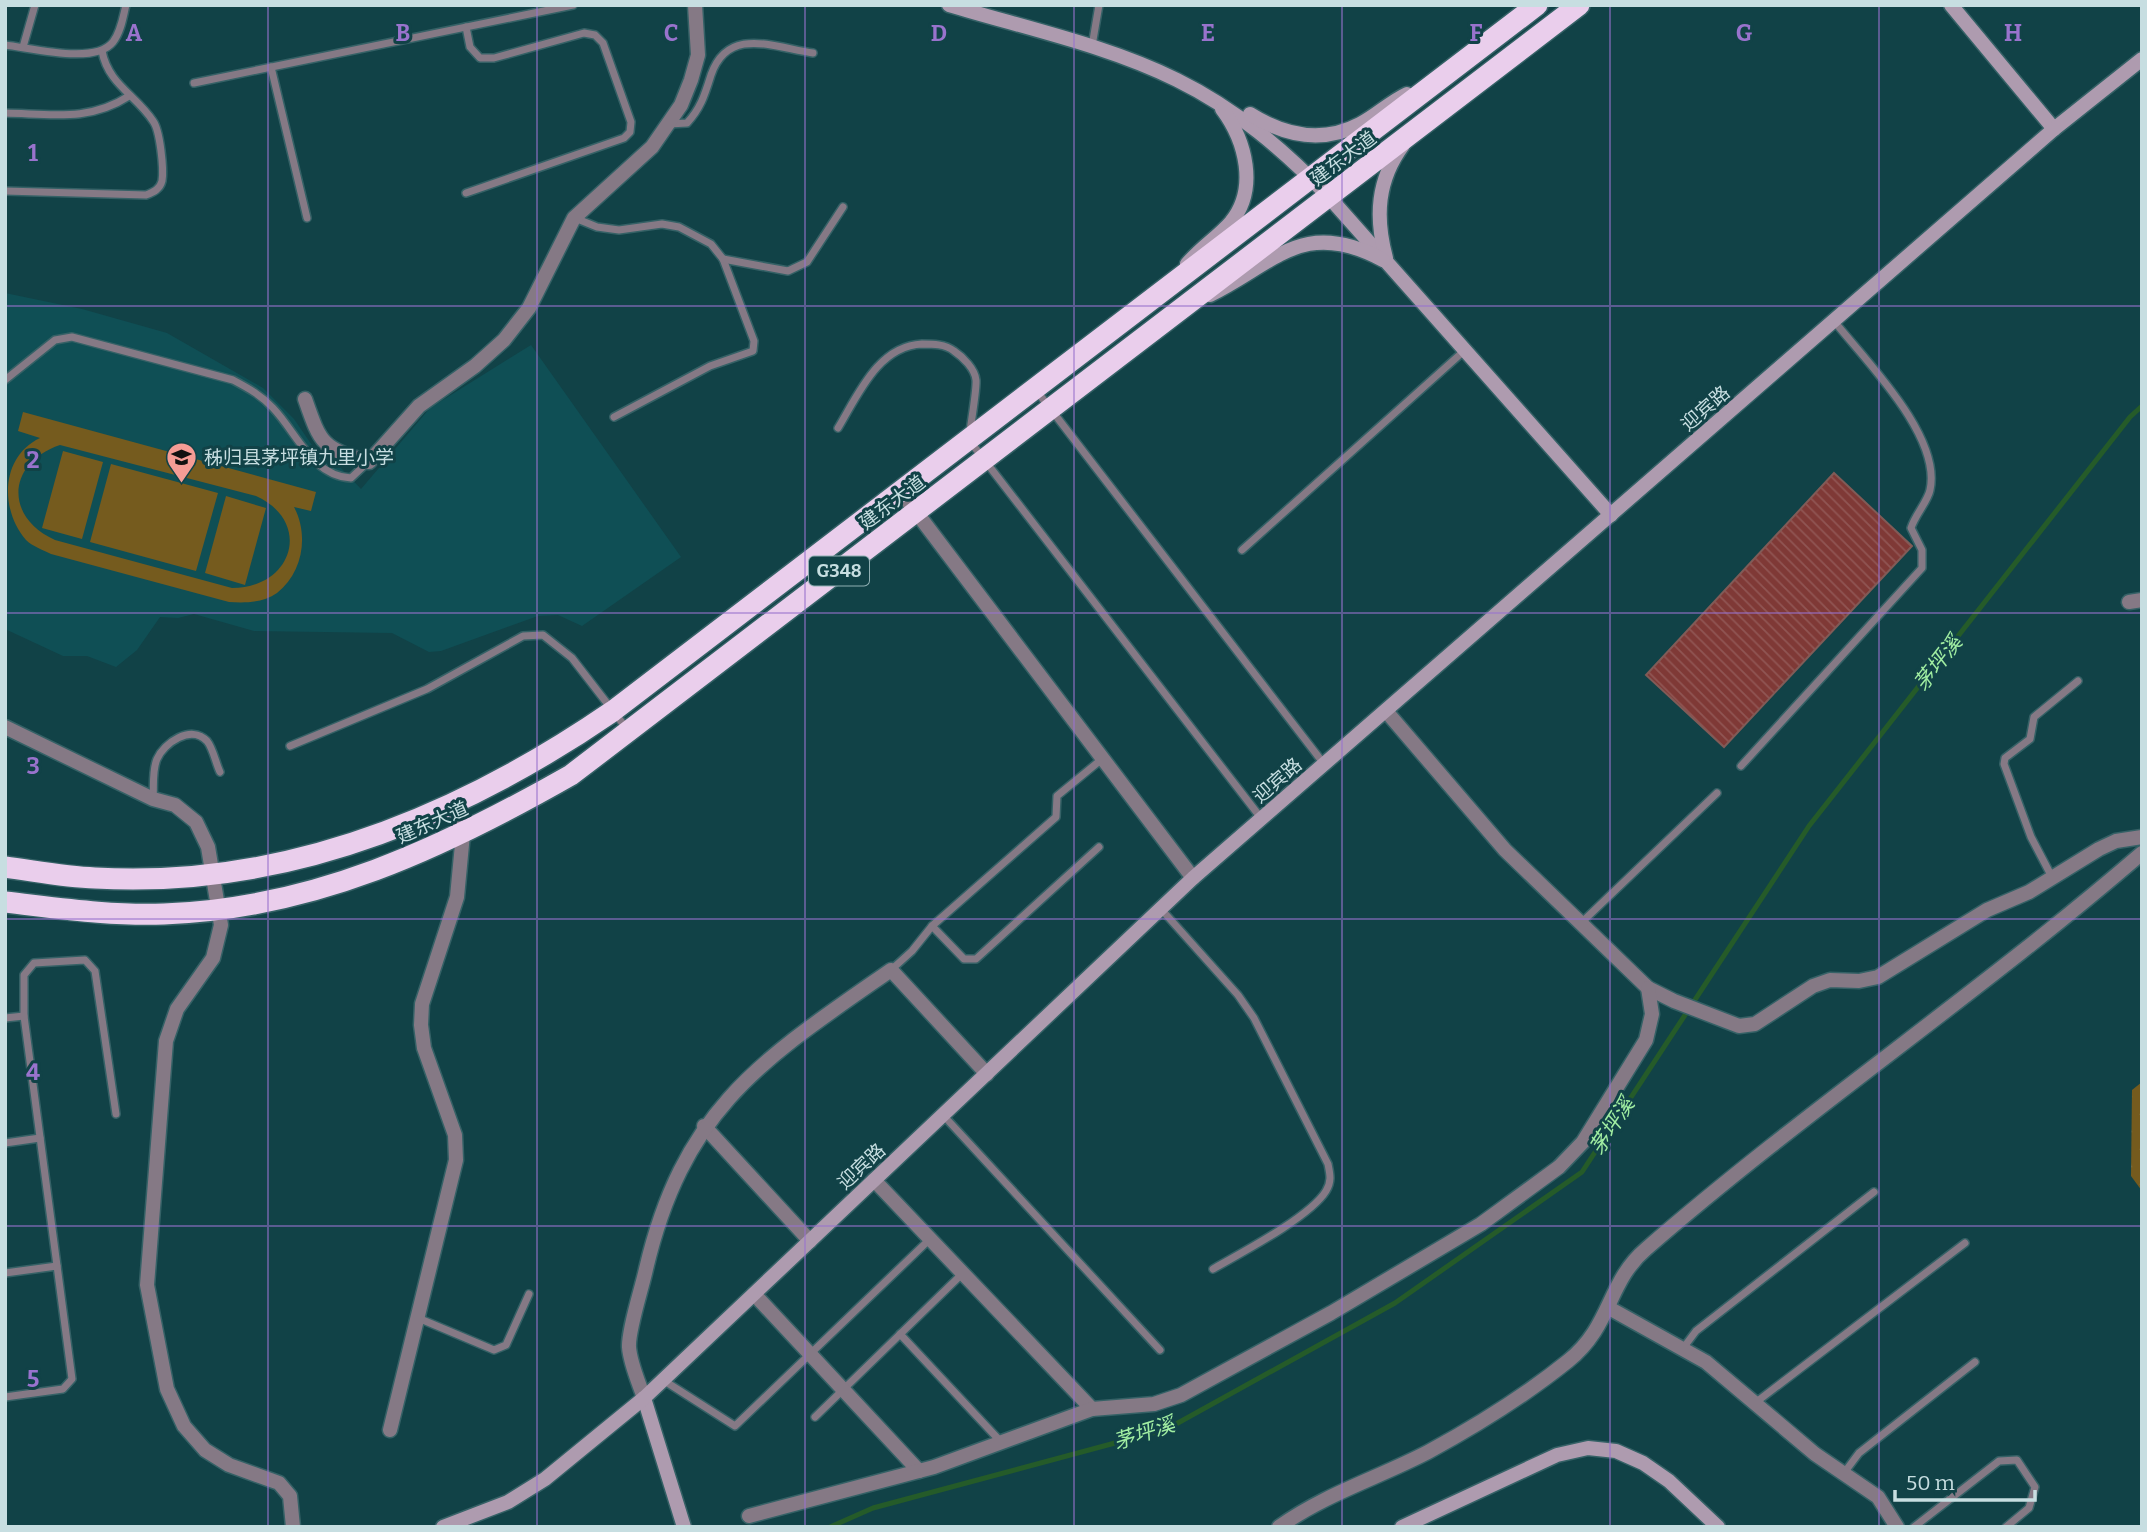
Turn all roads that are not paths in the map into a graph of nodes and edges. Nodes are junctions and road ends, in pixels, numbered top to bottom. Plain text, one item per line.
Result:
1 (34, 5) edge
2 (126, 5) edge
3 (573, 5) edge
4 (695, 5) edge
5 (949, 5) edge
6 (1099, 5) edge
7 (1537, 5) edge
8 (1579, 5) edge
9 (1951, 5) edge
10 (466, 27) junction
11 (5, 45) edge
12 (23, 47) junction
13 (1091, 48) junction
14 (102, 51) junction
15 (813, 53) dead end
16 (2142, 59) edge
17 (271, 68) junction
18 (1452, 71) junction
19 (194, 83) dead end
20 (129, 96) junction
21 (1217, 102) junction
22 (5, 113) edge
23 (668, 124) junction
24 (2054, 129) junction
25 (1411, 134) junction
26 (1311, 178) junction
27 (5, 191) edge
28 (466, 193) dead end
29 (1329, 197) junction
30 (843, 207) dead end
31 (307, 218) dead end
32 (574, 218) junction
33 (723, 259) junction
34 (1387, 263) junction
35 (1164, 290) junction
36 (1181, 310) junction
37 (1834, 321) junction
38 (1465, 350) junction
39 (5, 380) edge
40 (1035, 389) junction
41 (305, 399) dead end
42 (1051, 410) junction
43 (614, 418) dead end
44 (838, 428) dead end
45 (969, 440) junction
46 (984, 460) junction
47 (369, 462) junction
48 (901, 492) junction
49 (916, 512) junction
50 (1611, 515) junction
51 (1242, 550) dead end
52 (2078, 681) dead end
53 (613, 711) junction
54 (1385, 711) junction
55 (5, 727) edge
56 (629, 732) junction
57 (290, 746) dead end
58 (1102, 758) junction
59 (1324, 764) junction
60 (1741, 766) dead end
61 (220, 772) dead end
62 (1717, 793) dead end
63 (153, 799) junction
64 (454, 805) junction
65 (1262, 819) junction
66 (463, 834) junction
67 (2142, 837) edge
68 (1099, 847) dead end
69 (2142, 853) edge
70 (5, 867) edge
71 (214, 874) junction
72 (2052, 877) junction
73 (1193, 878) junction
74 (5, 902) edge
75 (220, 909) junction
76 (1161, 909) junction
77 (1580, 924) junction
78 (932, 926) junction
79 (891, 970) junction
80 (1648, 988) junction
81 (24, 1016) junction
82 (5, 1018) edge
83 (987, 1074) junction
84 (116, 1114) dead end
85 (943, 1115) junction
86 (704, 1126) junction
87 (40, 1138) junction
88 (5, 1143) edge
89 (874, 1180) junction
90 (1874, 1192) dead end
91 (930, 1239) junction
92 (810, 1241) junction
93 (1965, 1243) dead end
94 (57, 1266) junction
95 (1213, 1269) dead end
96 (5, 1273) edge
97 (963, 1273) junction
98 (529, 1294) dead end
99 (754, 1294) junction
100 (1609, 1308) junction
101 (418, 1318) junction
102 (900, 1334) junction
103 (1684, 1347) junction
104 (1160, 1350) dead end
105 (810, 1354) junction
106 (1975, 1362) dead end
107 (663, 1380) junction
108 (843, 1390) junction
109 (5, 1397) edge
110 (644, 1398) junction
111 (1755, 1404) junction
112 (1092, 1409) junction
113 (815, 1417) dead end
114 (390, 1430) dead end
115 (1002, 1443) junction
116 (919, 1471) junction
117 (1843, 1473) junction
118 (749, 1516) dead end
119 (683, 1525) edge
120 (293, 1527) edge
121 (443, 1527) edge
122 (1279, 1527) edge
123 (1402, 1527) edge
124 (1718, 1527) edge
125 (1897, 1527) edge
126 (1914, 1527) edge
127 (2006, 1527) edge

1 - 12 lane
2 - 14 lane
3 - 10 lane
4 - 23 street
5 - 13 main road
6 - 13 lane
7 - 18 highway, 建东大道 / G348
8 - 25 highway, 建东大道 / G348
9 - 24 main road
10 - 17 lane
10 - 28 lane
11 - 12 lane
12 - 14 lane
13 - 21 main road
14 - 20 lane
15 - 23 lane
16 - 24 main road, 迎宾路
17 - 19 lane
17 - 31 lane
18 - 21 main road
18 - 26 highway, 建东大道 / G348
20 - 22 lane
20 - 27 lane
21 - 26 main road
21 - 35 main road
23 - 32 street
24 - 37 main road, 迎宾路
25 - 29 highway, 建东大道 / G348
25 - 34 main road
26 - 29 main road
26 - 35 highway, 建东大道 / G348
29 - 34 main road
29 - 36 highway, 建东大道 / G348
30 - 33 lane
32 - 33 lane
32 - 47 street
33 - 43 lane
34 - 36 main road
34 - 38 main road
35 - 40 highway, 建东大道 / G348
36 - 42 highway, 建东大道 / G348
37 - 50 main road, 迎宾路
37 - 60 lane
38 - 50 main road
38 - 51 lane
39 - 47 lane
40 - 42 lane
40 - 45 highway, 建东大道 / G348
41 - 47 street
42 - 46 highway, 建东大道 / G348
42 - 59 lane
44 - 45 lane
45 - 46 lane
45 - 48 highway, 建东大道 / G348
46 - 49 highway, 建东大道 / G348
46 - 65 lane
48 - 49 street
48 - 53 highway, 建东大道 / G348
49 - 56 highway, 建东大道 / G348
49 - 58 street
50 - 54 main road, 迎宾路
52 - 72 lane
53 - 56 lane
53 - 57 lane
53 - 64 highway, 建东大道 / G348
54 - 59 main road, 迎宾路
54 - 77 street
55 - 63 street
56 - 66 highway, 建东大道 / G348
58 - 73 street
58 - 78 lane
59 - 65 main road, 迎宾路
61 - 63 lane
62 - 77 lane
63 - 71 street
64 - 66 street
64 - 71 highway, 建东大道 / G348
65 - 73 main road, 迎宾路
66 - 75 highway, 建东大道 / G348
66 - 101 street
67 - 72 street
68 - 78 lane
69 - 100 street
70 - 71 highway, 建东大道 / G348
71 - 75 street
72 - 80 street
73 - 76 main road, 迎宾路
74 - 75 highway, 建东大道 / G348
75 - 120 street
76 - 83 main road, 迎宾路
76 - 95 lane
77 - 80 street
78 - 79 lane
79 - 83 street
79 - 86 street
80 - 112 street
81 - 82 lane
81 - 84 lane
81 - 87 lane
83 - 85 main road, 迎宾路
85 - 89 main road, 迎宾路
85 - 104 lane
86 - 92 street
86 - 110 street
87 - 88 lane
87 - 94 lane
89 - 91 street
89 - 92 main road, 迎宾路
90 - 103 lane
91 - 97 street
91 - 105 lane
92 - 99 main road, 迎宾路
93 - 111 lane
94 - 96 lane
94 - 109 lane
97 - 102 lane
97 - 112 street
98 - 101 lane
99 - 105 street
99 - 107 main road, 迎宾路
100 - 103 street
100 - 122 street
101 - 114 street
102 - 108 lane
102 - 115 lane
103 - 111 street
105 - 107 lane
105 - 108 street
106 - 117 lane
107 - 110 main road, 迎宾路
108 - 113 lane
108 - 116 street
110 - 119 main road
110 - 121 main road, 迎宾路
111 - 117 street
112 - 115 street
115 - 116 street
116 - 118 street
117 - 125 street
123 - 124 main road
126 - 127 lane

